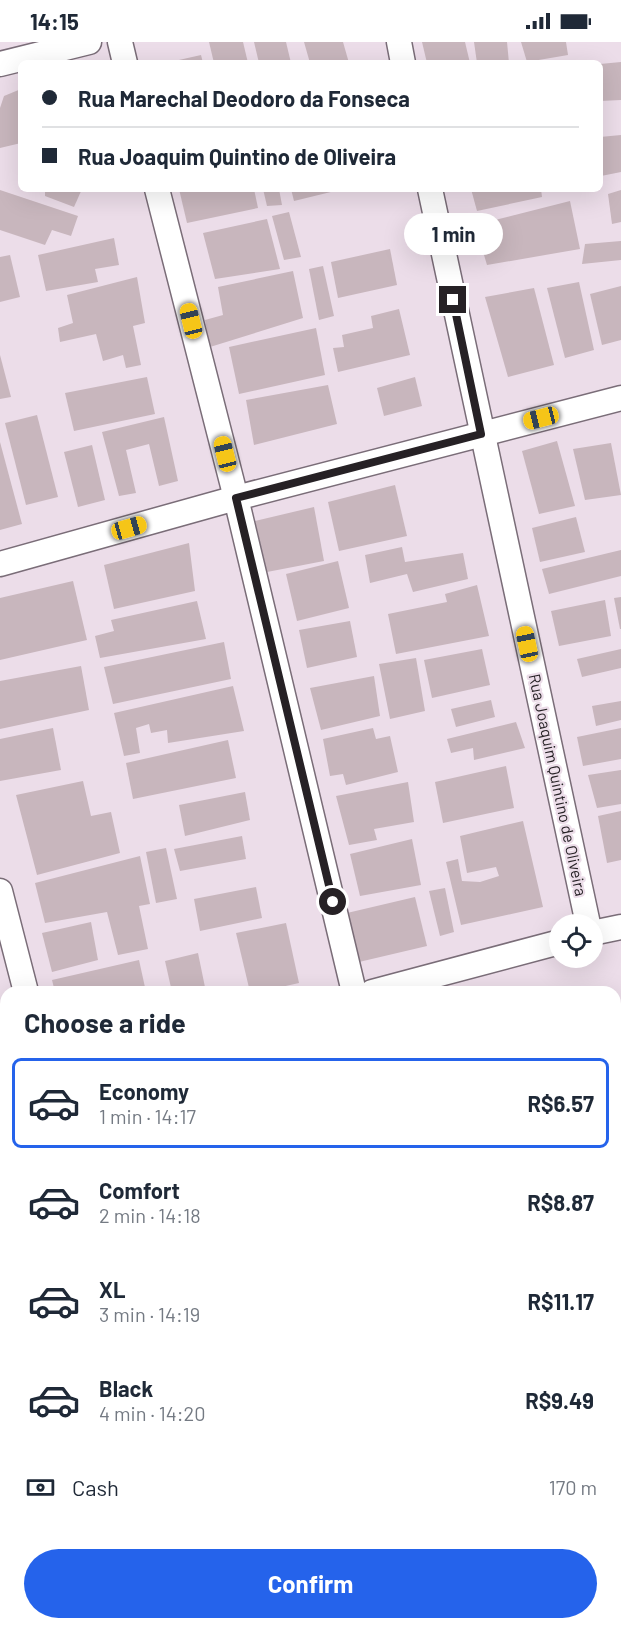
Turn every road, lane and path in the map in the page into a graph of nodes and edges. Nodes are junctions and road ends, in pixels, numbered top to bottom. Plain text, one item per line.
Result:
1 (7, 42) edge
2 (89, 42) edge
3 (120, 42) edge
4 (399, 42) edge
5 (0, 57) edge
6 (124, 60) edge
7 (402, 60) edge
8 (0, 64) edge
9 (158, 192) edge
10 (431, 192) edge
11 (621, 398) edge
12 (481, 434) junction
13 (236, 498) junction
14 (0, 564) edge
15 (0, 891) edge
16 (586, 914) edge
17 (621, 927) edge
18 (603, 931) edge
19 (549, 945) edge
20 (24, 986) edge
21 (353, 986) edge
22 (395, 986) edge

1 - 5 street
2 - 8 street
3 - 6 street
4 - 7 street
9 - 13 street
10 - 12 street, Rua Joaquim Quintino de Oliveira
11 - 12 street
12 - 13 street
12 - 16 street, Rua Joaquim Quintino de Oliveira
13 - 14 street
13 - 21 street
15 - 20 street
17 - 18 street
19 - 22 street

